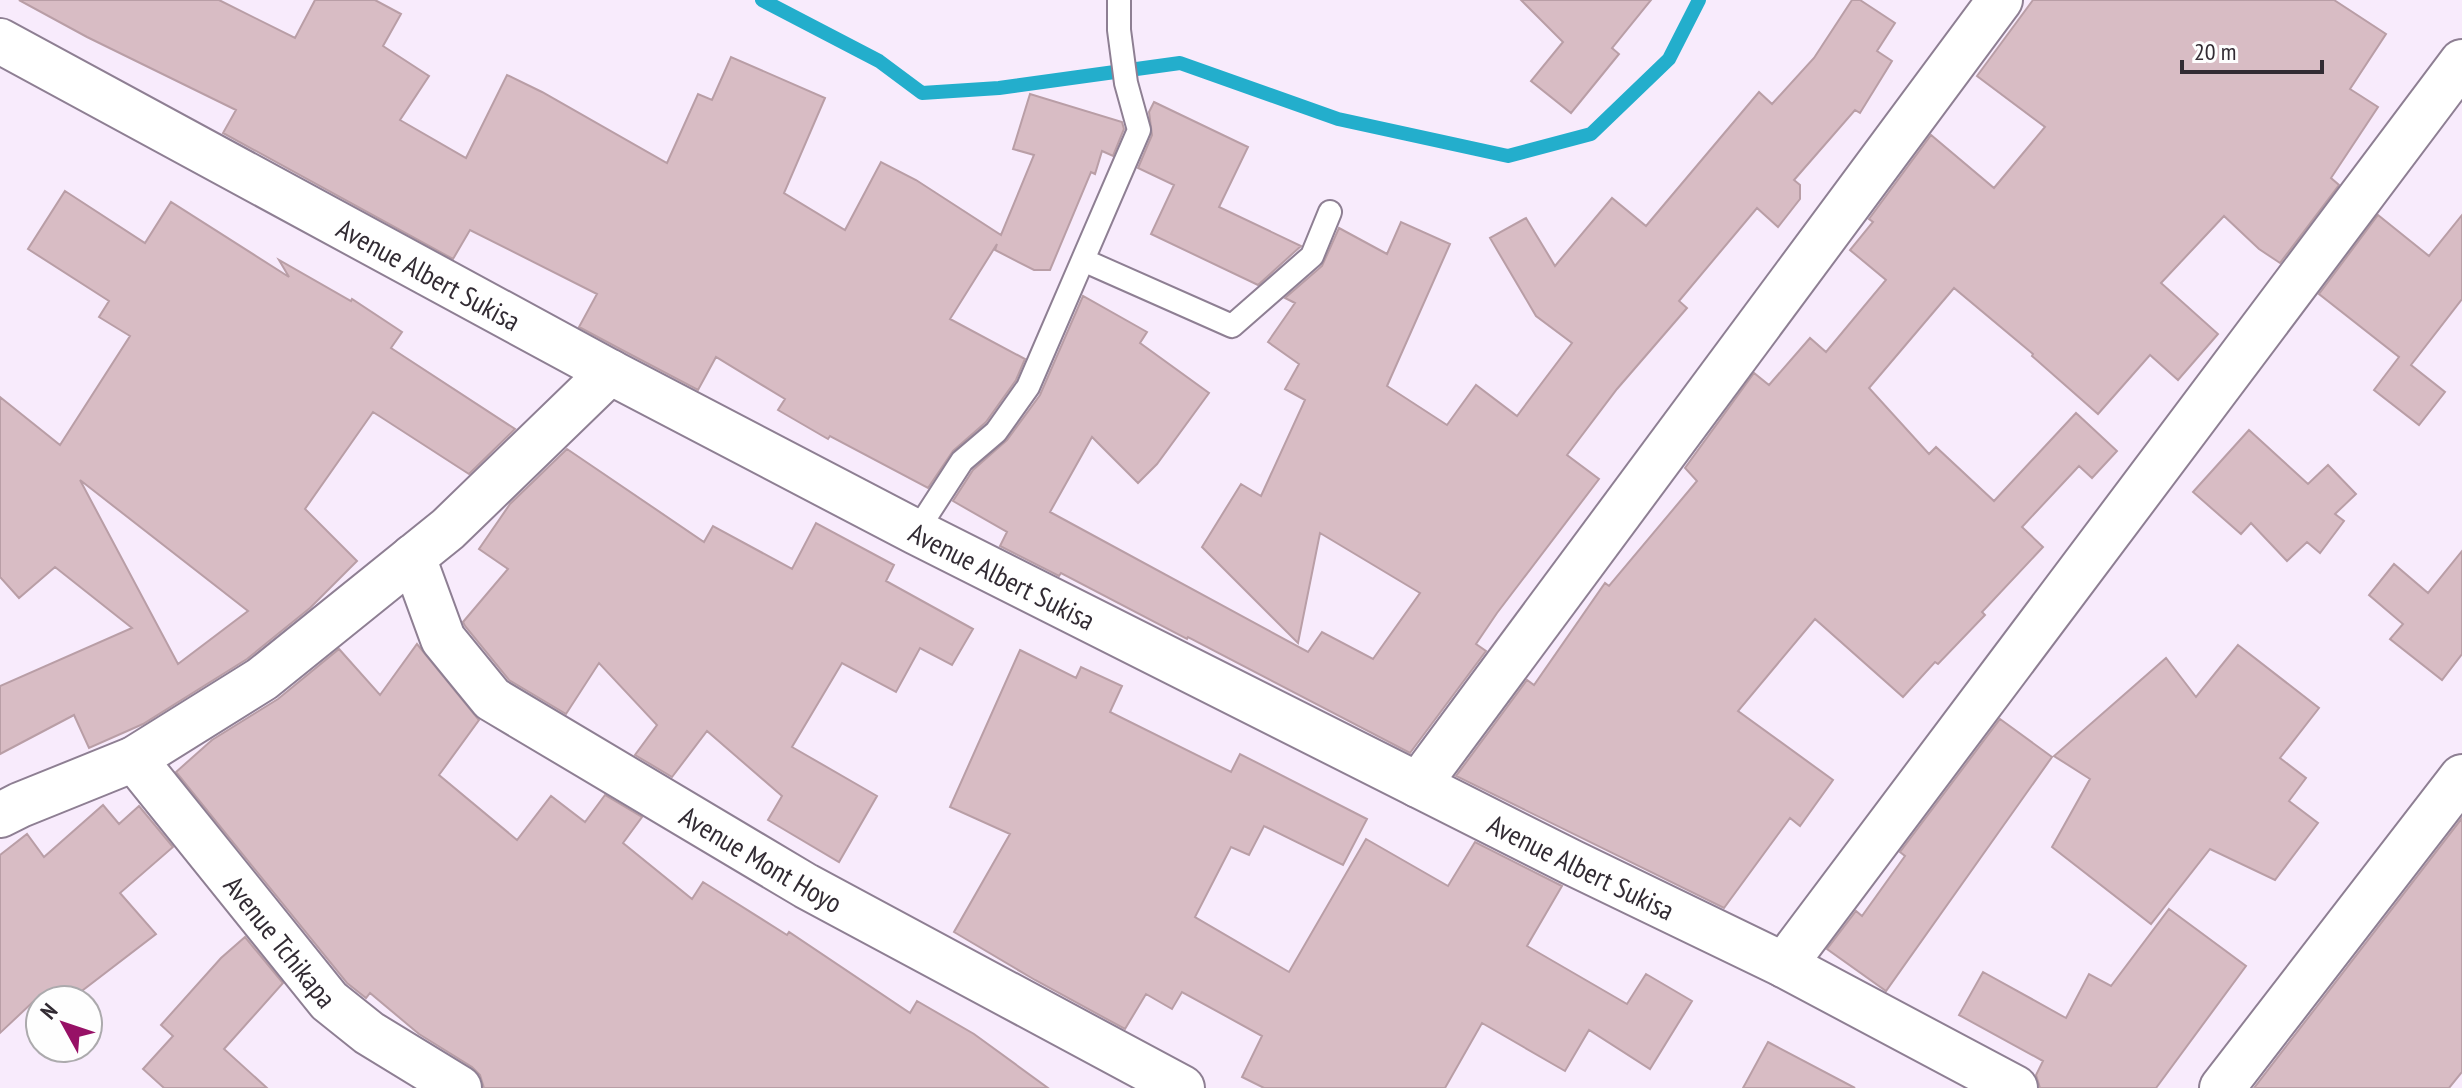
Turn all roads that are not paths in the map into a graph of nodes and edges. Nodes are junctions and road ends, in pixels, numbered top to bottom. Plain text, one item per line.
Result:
1 (1119, 0) edge
2 (2000, 0) edge
3 (0, 41) edge
4 (2459, 73) edge
5 (1330, 212) dead end
6 (1083, 260) junction
7 (610, 372) junction
8 (916, 532) junction
9 (413, 557) junction
10 (134, 759) junction
11 (2462, 777) edge
12 (1418, 785) junction
13 (0, 815) edge
14 (1784, 965) junction
15 (459, 1088) edge
16 (1182, 1088) edge
17 (2015, 1088) edge
18 (2222, 1088) edge

1 - 6 lane
2 - 12 street
3 - 7 street, Avenue Albert Sukisa
4 - 14 street
5 - 6 lane
6 - 8 lane
7 - 8 street, Avenue Albert Sukisa
7 - 9 street
8 - 12 street, Avenue Albert Sukisa
9 - 10 street
9 - 16 street, Avenue Mont Hoyo
10 - 13 street
10 - 15 street, Avenue Tchikapa
11 - 18 street
12 - 14 street, Avenue Albert Sukisa
14 - 17 street, Avenue Albert Sukisa

